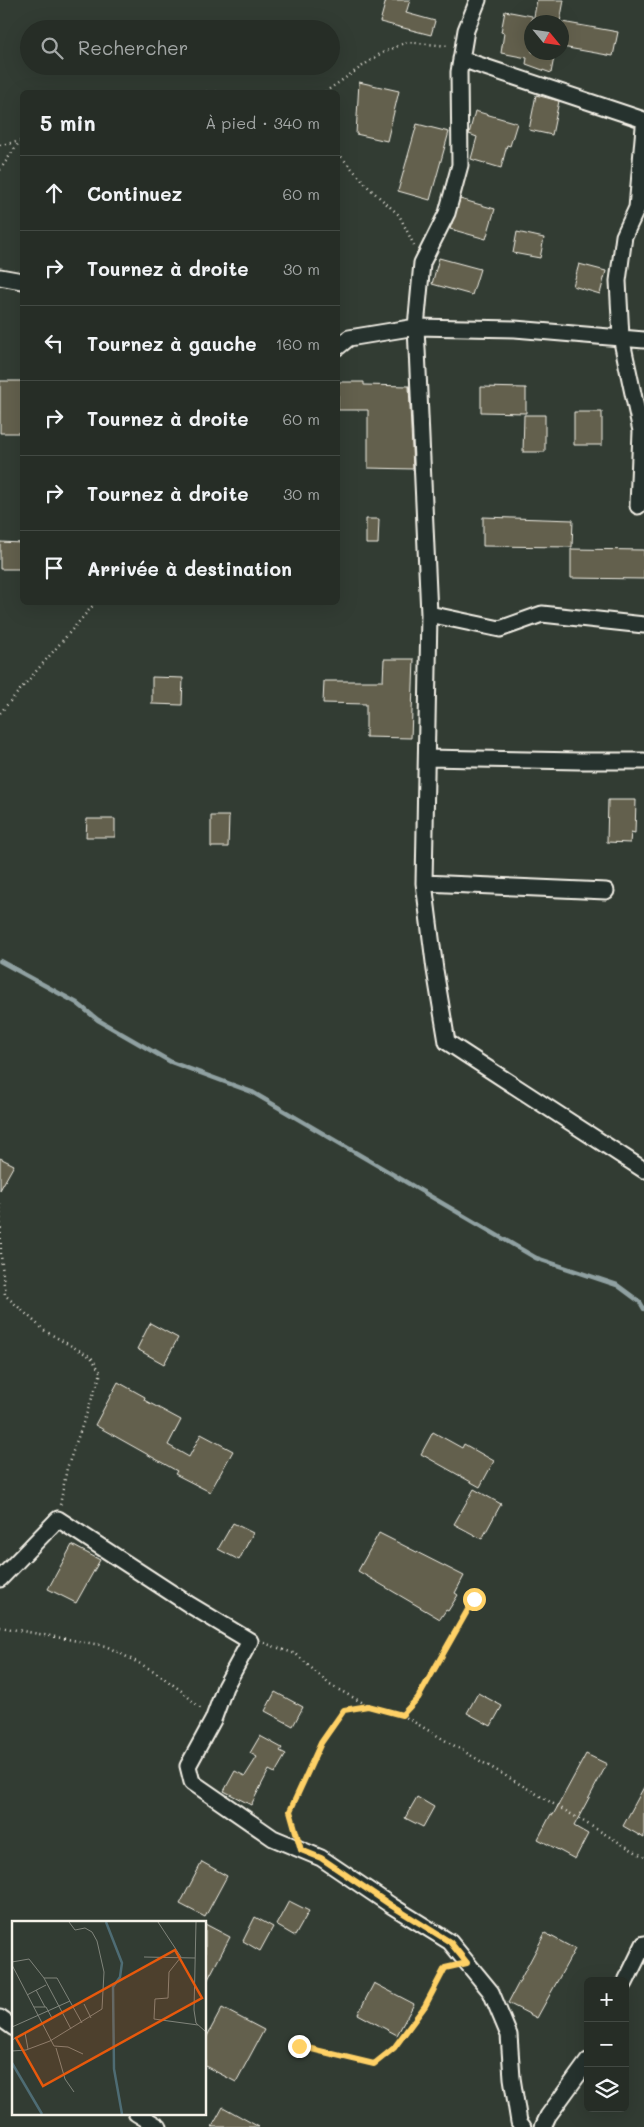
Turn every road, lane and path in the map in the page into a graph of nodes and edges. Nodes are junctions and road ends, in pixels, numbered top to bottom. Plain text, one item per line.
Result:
1 (478, 0) edge
2 (462, 52) junction
3 (327, 90) edge
4 (644, 120) edge
5 (644, 127) edge
6 (20, 141) edge
7 (20, 142) edge
8 (0, 145) edge
9 (340, 155) edge
10 (0, 170) edge
11 (422, 263) junction
12 (0, 278) edge
13 (20, 281) edge
14 (416, 327) junction
15 (621, 337) junction
16 (644, 340) edge
17 (340, 345) edge
18 (642, 477) edge
19 (638, 506) dead end
20 (93, 605) edge
21 (429, 614) junction
22 (644, 625) edge
23 (0, 713) edge
24 (427, 758) junction
25 (644, 761) edge
26 (424, 883) junction
27 (606, 891) dead end
28 (644, 1170) edge
29 (0, 1203) edge
30 (58, 1518) junction
31 (0, 1579) edge
32 (474, 1599) dead end
33 (0, 1627) edge
34 (250, 1640) junction
35 (368, 1706) junction
36 (402, 1715) junction
37 (213, 1720) junction
38 (301, 1850) junction
39 (644, 1857) edge
40 (644, 1944) edge
41 (467, 1963) junction
42 (628, 1977) edge
43 (0, 2018) edge
44 (12, 2027) edge
45 (299, 2046) dead end
46 (584, 2066) edge
47 (138, 2114) edge
48 (159, 2127) edge
49 (523, 2127) edge
50 (543, 2127) edge

1 - 2 street
2 - 3 path
2 - 4 street
2 - 11 street
5 - 15 street
6 - 8 path
7 - 10 path
9 - 11 path
11 - 14 street
12 - 13 street
14 - 15 street
14 - 17 street
14 - 21 street
15 - 16 street
15 - 18 street
18 - 19 street
20 - 23 path
21 - 22 street
21 - 24 street
24 - 25 street
24 - 26 street
26 - 27 street
26 - 28 street
29 - 30 path
30 - 31 street
30 - 34 street
32 - 36 path
33 - 37 path
34 - 35 path
34 - 37 street
35 - 36 path
35 - 38 path
36 - 39 path
37 - 38 street
38 - 41 street
40 - 42 street
41 - 45 path
41 - 49 street
43 - 44 street
46 - 50 street
47 - 48 street

